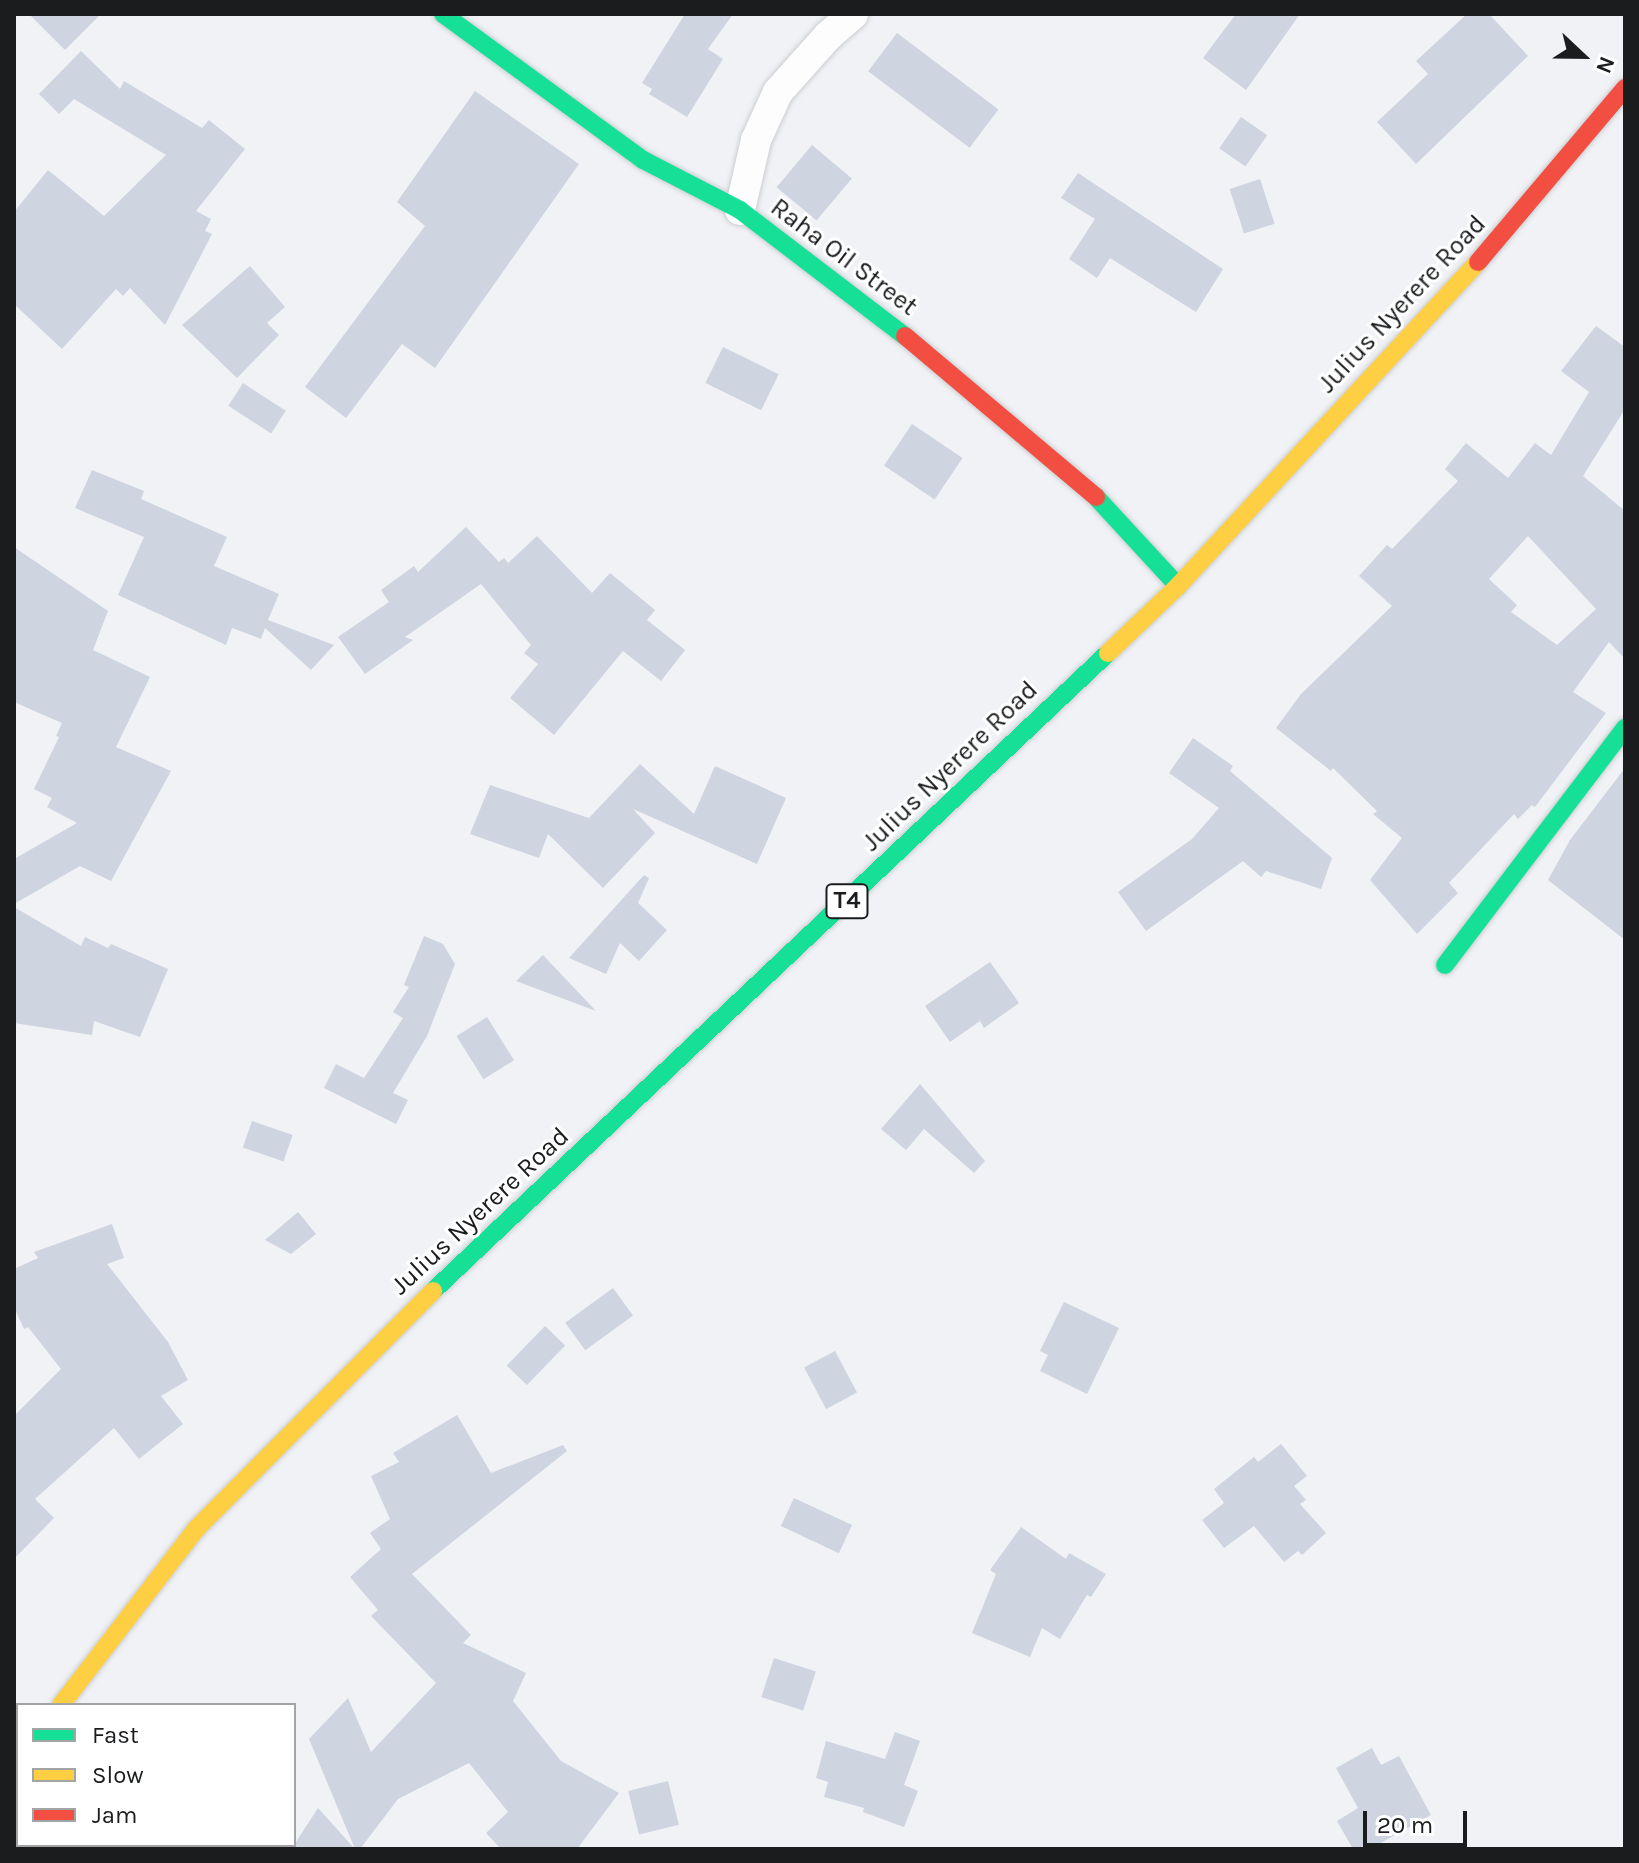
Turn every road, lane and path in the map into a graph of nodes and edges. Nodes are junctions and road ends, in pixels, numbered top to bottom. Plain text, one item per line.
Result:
1 (443, 14) edge
2 (853, 14) edge
3 (1625, 88) edge
4 (740, 210) junction
5 (1178, 586) junction
6 (1625, 728) edge
7 (1445, 965) dead end
8 (63, 1703) edge

1 - 4 main road, Raha Oil Street
2 - 4 street
3 - 5 main road, Julius Nyerere Road / T4
4 - 5 main road, Raha Oil Street
5 - 8 main road, Julius Nyerere Road / T4
6 - 7 main road

